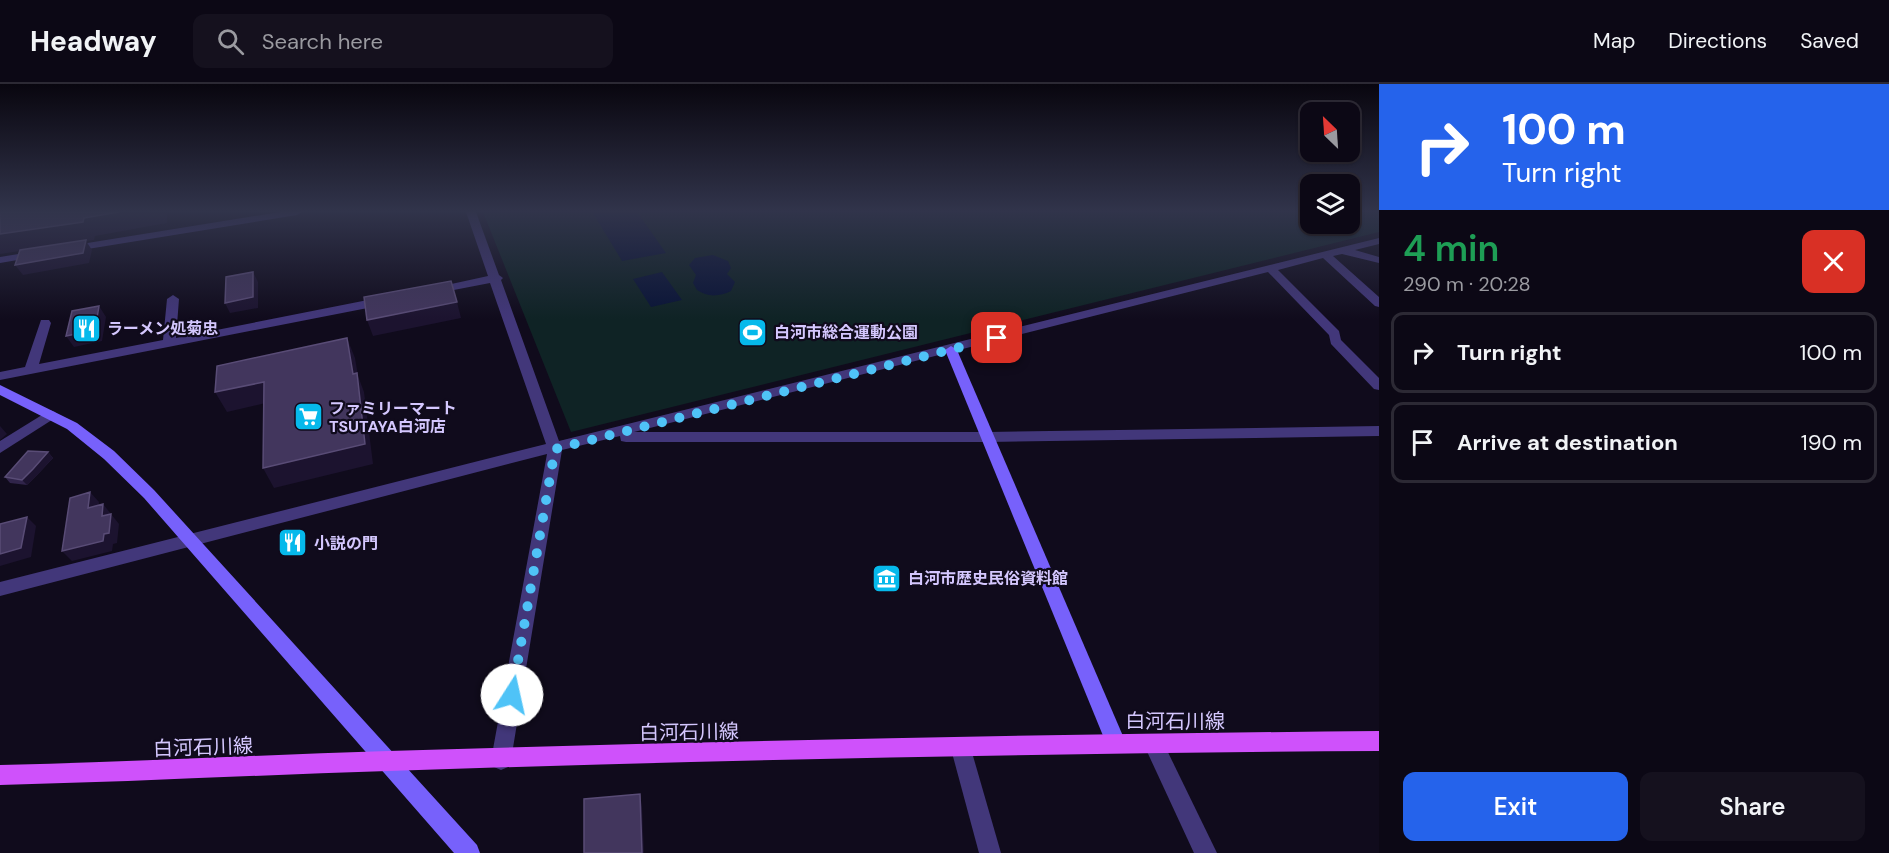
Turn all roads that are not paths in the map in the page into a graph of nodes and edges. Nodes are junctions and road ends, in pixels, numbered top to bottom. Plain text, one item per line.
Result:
1 (76, 248) edge
2 (485, 248) edge
3 (1351, 248) edge
4 (1342, 250) junction
5 (1327, 256) junction
6 (0, 260) edge
7 (1379, 260) edge
8 (1271, 269) junction
9 (496, 278) junction
10 (415, 294) edge
11 (173, 299) dead end
12 (391, 299) edge
13 (1379, 303) edge
14 (45, 322) dead end
15 (169, 342) junction
16 (951, 350) junction
17 (31, 369) junction
18 (0, 376) edge
19 (1379, 386) edge
20 (0, 389) edge
21 (50, 415) junction
22 (1379, 431) edge
23 (604, 436) junction
24 (988, 437) junction
25 (0, 448) edge
26 (555, 449) junction
27 (192, 540) junction
28 (0, 589) edge
29 (1379, 741) edge
30 (1116, 743) junction
31 (1154, 745) junction
32 (961, 749) junction
33 (501, 760) junction
34 (386, 761) junction
35 (0, 775) edge
36 (469, 853) edge
37 (990, 853) edge
38 (1206, 853) edge

1 - 6 street
2 - 9 street
3 - 4 street
4 - 5 street
4 - 7 street
5 - 8 street
5 - 13 street
8 - 16 street
8 - 19 street
9 - 10 street
9 - 26 street
11 - 15 street
12 - 15 street
14 - 17 street
15 - 17 street
16 - 23 street
16 - 24 street
17 - 18 street
20 - 21 street
21 - 25 street
21 - 27 street
22 - 24 street
23 - 24 street
23 - 26 street
24 - 30 street
26 - 27 street
26 - 33 street
27 - 28 street
27 - 34 street
29 - 31 main road, 白河石川線
30 - 31 main road, 白河石川線
30 - 32 main road, 白河石川線
31 - 38 street
32 - 33 main road, 白河石川線
32 - 37 street
33 - 34 main road, 白河石川線
34 - 35 main road, 白河石川線
34 - 36 street

